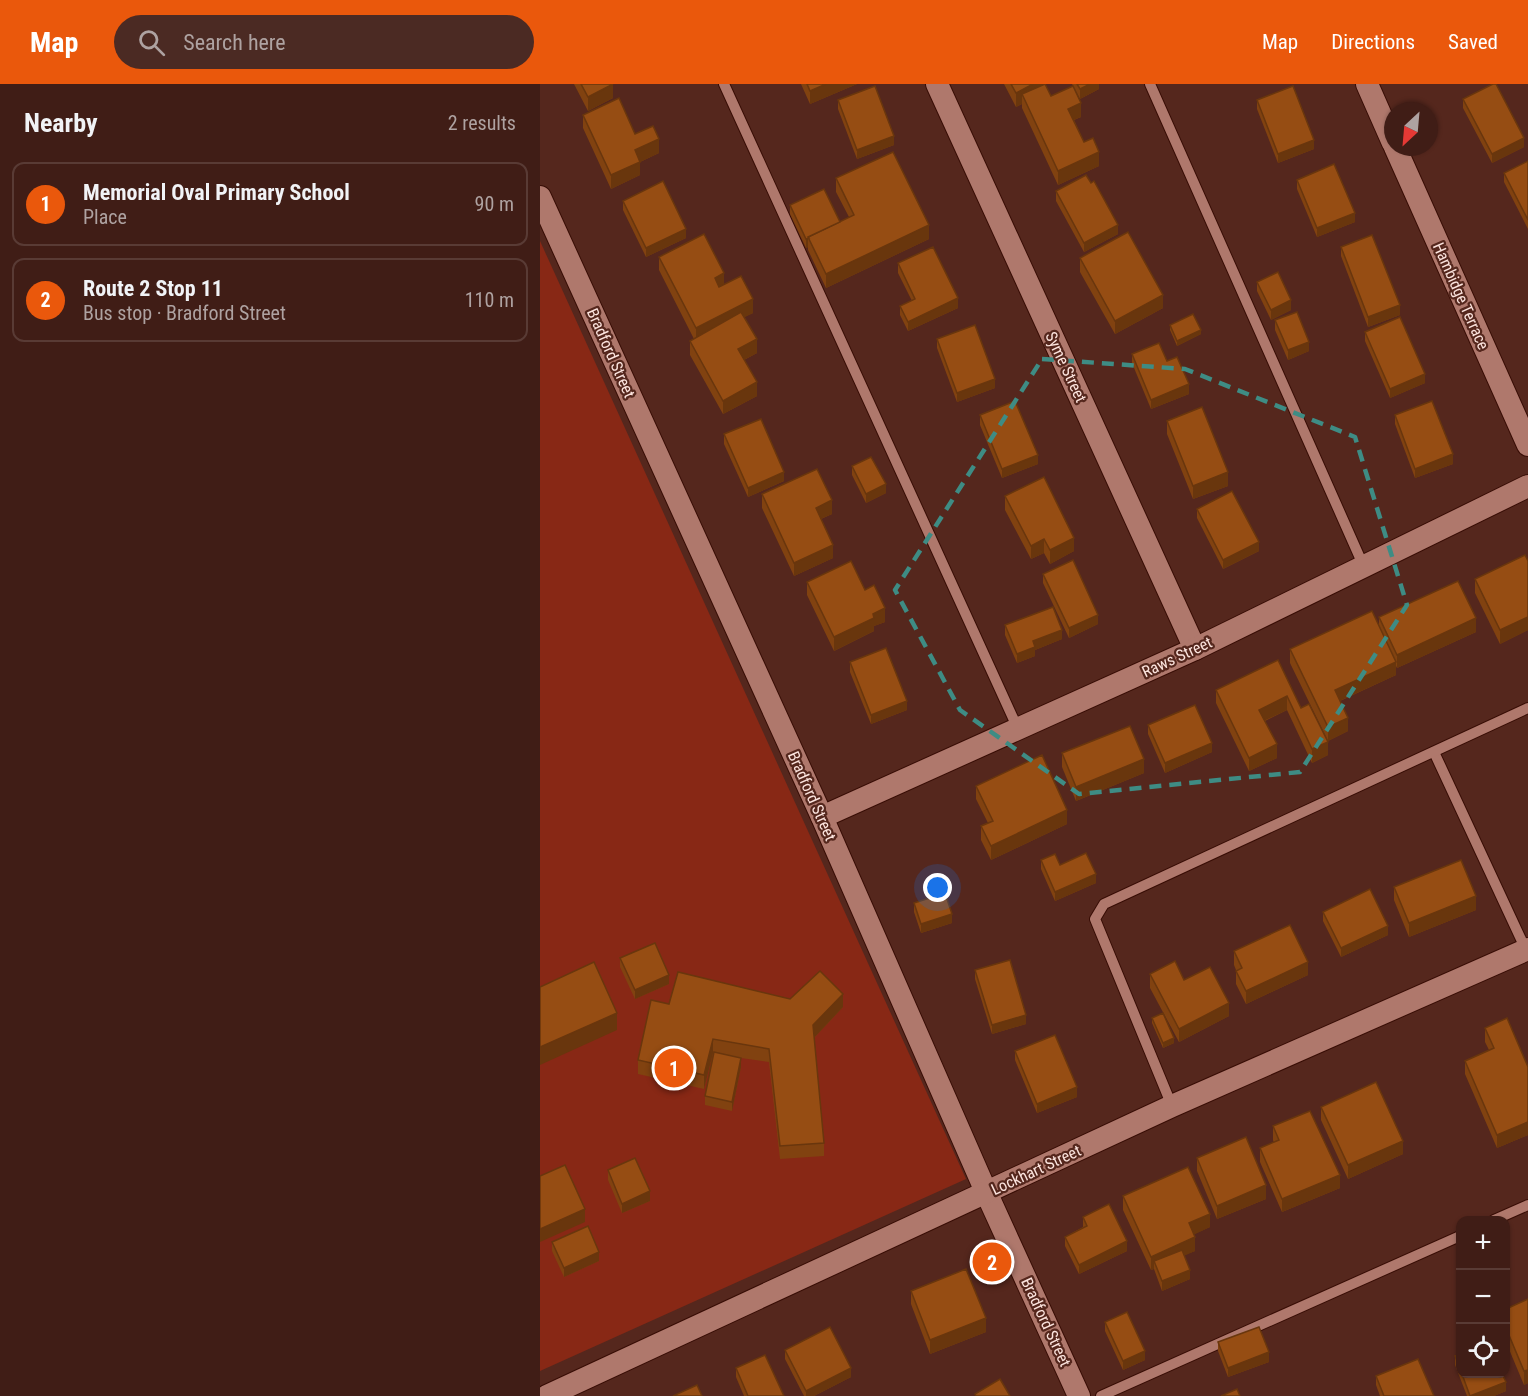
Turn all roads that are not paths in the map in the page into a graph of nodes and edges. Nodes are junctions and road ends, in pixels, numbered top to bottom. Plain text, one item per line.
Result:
1 (724, 84) edge
2 (937, 84) edge
3 (1150, 84) edge
4 (1367, 84) edge
5 (1384, 122) edge
6 (1399, 156) edge
7 (540, 197) edge
8 (1528, 445) edge
9 (1528, 486) edge
10 (1365, 567) junction
11 (1195, 649) junction
12 (1528, 708) edge
13 (1018, 729) junction
14 (1434, 752) junction
15 (822, 818) junction
16 (1527, 950) edge
17 (1172, 1106) junction
18 (987, 1194) junction
19 (1528, 1206) edge
20 (1505, 1216) edge
21 (1456, 1238) edge
22 (547, 1396) edge
23 (1079, 1396) edge
24 (1101, 1396) edge

1 - 13 lane
2 - 11 street, Syme Street
3 - 10 lane
4 - 5 street
6 - 8 street, Hambidge Terrace
7 - 15 street, Bradford Street
9 - 10 street, Raws Street
10 - 11 street, Raws Street
11 - 13 street, Raws Street
12 - 14 lane
13 - 15 street, Raws Street
14 - 16 lane
14 - 17 lane
15 - 18 street, Bradford Street
16 - 17 street, Lockhart Street
17 - 18 street, Lockhart Street
18 - 22 street, Lockhart Street
18 - 23 street, Bradford Street
19 - 20 lane
21 - 24 lane

